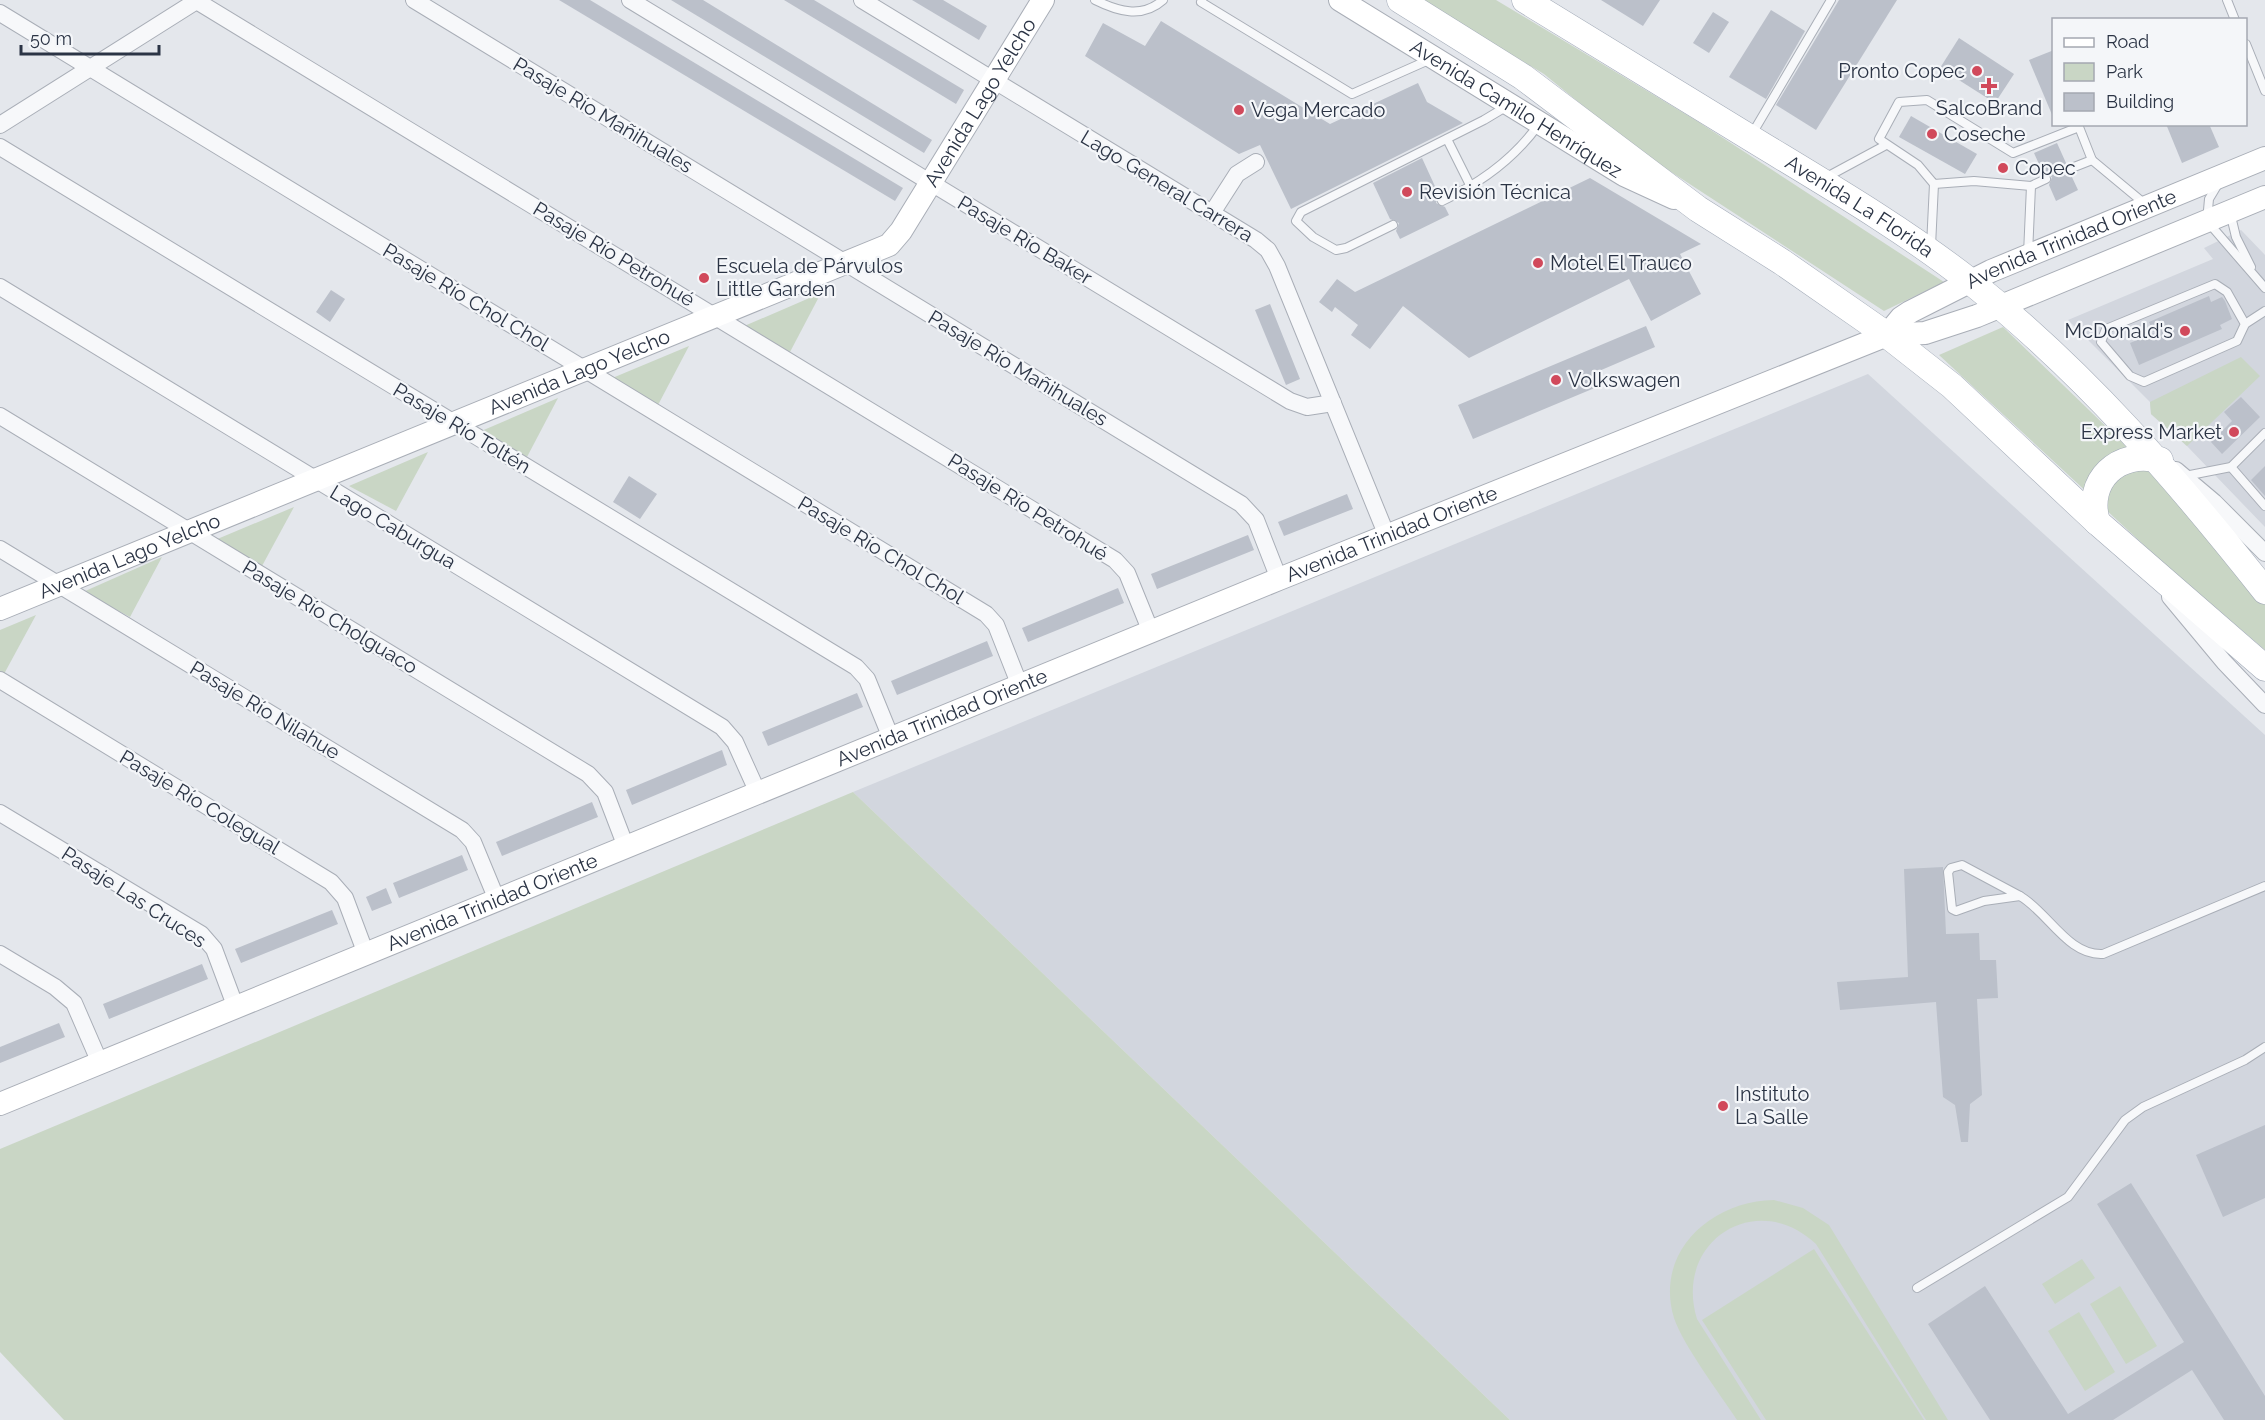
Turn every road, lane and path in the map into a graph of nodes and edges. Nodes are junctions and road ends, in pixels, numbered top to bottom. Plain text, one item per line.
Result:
1 (197, 0) edge
2 (414, 0) edge
3 (630, 0) edge
4 (862, 0) edge
5 (1043, 0) edge
6 (1095, 0) edge
7 (1163, 0) edge
8 (1340, 0) edge
9 (1400, 0) edge
10 (1525, 0) edge
11 (1831, 0) edge
12 (2227, 0) edge
13 (1200, 1) edge
14 (0, 13) edge
15 (2234, 18) edge
16 (2247, 46) edge
17 (1435, 57) junction
18 (90, 68) junction
19 (994, 80) junction
20 (2265, 91) edge
21 (1510, 105) junction
22 (1539, 123) junction
23 (0, 125) edge
24 (1750, 137) junction
25 (1447, 139) junction
26 (1886, 145) junction
27 (0, 147) edge
28 (2265, 158) edge
29 (2092, 160) junction
30 (1256, 162) dead end
31 (2069, 169) dead end
32 (2228, 174) junction
33 (2046, 179) dead end
34 (1820, 180) junction
35 (931, 183) junction
36 (1934, 184) junction
37 (2031, 186) junction
38 (1471, 187) junction
39 (2265, 197) edge
40 (1442, 201) dead end
41 (2148, 207) junction
42 (1698, 209) junction
43 (2230, 211) junction
44 (1212, 213) junction
45 (2207, 220) junction
46 (1393, 225) dead end
47 (1930, 253) junction
48 (2028, 256) junction
49 (845, 263) junction
50 (2255, 276) junction
51 (1970, 281) junction
52 (0, 287) edge
53 (2265, 288) edge
54 (2001, 307) junction
55 (2265, 311) edge
56 (715, 316) junction
57 (2245, 324) junction
58 (1887, 335) junction
59 (585, 369) junction
60 (1333, 403) junction
61 (0, 416) edge
62 (454, 423) junction
63 (2265, 433) edge
64 (2160, 460) junction
65 (2231, 467) junction
66 (2185, 476) junction
67 (316, 480) junction
68 (2265, 506) edge
69 (2097, 522) junction
70 (189, 531) junction
71 (1387, 536) junction
72 (0, 549) edge
73 (2265, 553) edge
74 (2148, 567) junction
75 (1279, 579) junction
76 (59, 585) junction
77 (2265, 591) edge
78 (0, 609) edge
79 (1151, 632) junction
80 (2265, 668) edge
81 (0, 680) edge
82 (1020, 686) junction
83 (2265, 705) edge
84 (891, 738) junction
85 (758, 793) junction
86 (0, 813) edge
87 (626, 847) junction
88 (2265, 886) edge
89 (2020, 896) junction
90 (497, 900) junction
91 (0, 954) edge
92 (366, 954) junction
93 (236, 1008) junction
94 (2265, 1047) edge
95 (100, 1063) junction
96 (0, 1104) edge
97 (1917, 1288) dead end

1 - 18 street
1 - 56 street, Pasaje Río Petrohué
2 - 49 street, Pasaje Río Mañihuales
3 - 35 street, Pasaje Río Baker
4 - 19 street, Lago General Carrera
5 - 19 street, Avenida Lago Yelcho
6 - 7 lane
8 - 17 street, Avenida Camilo Henríquez
9 - 42 main road, Avenida Camilo Henríquez
10 - 24 main road, Avenida La Florida
11 - 24 lane
12 - 15 lane
13 - 17 lane
14 - 18 street, Pasaje Río Chol Chol
16 - 20 lane
17 - 21 street, Avenida Camilo Henríquez
18 - 23 street
18 - 59 street, Pasaje Río Chol Chol
19 - 35 street, Avenida Lago Yelcho
19 - 44 street, Lago General Carrera
21 - 22 street, Avenida Camilo Henríquez
21 - 25 lane
22 - 38 lane
22 - 42 street, Avenida Camilo Henríquez
24 - 34 main road, Avenida La Florida
25 - 38 lane
25 - 46 lane
26 - 29 lane
26 - 34 lane
26 - 36 lane
27 - 62 street, Pasaje Río Toltén
28 - 32 street, Avenida Trinidad Oriente
29 - 31 lane
29 - 41 lane
30 - 44 street
32 - 41 street, Avenida Trinidad Oriente
32 - 45 lane
33 - 37 lane
34 - 47 main road, Avenida La Florida
35 - 49 street, Avenida Lago Yelcho
35 - 60 street, Pasaje Río Baker
36 - 37 lane
36 - 47 lane
37 - 48 lane
38 - 40 lane
39 - 43 street, Avenida Trinidad Oriente
41 - 48 street, Avenida Trinidad Oriente
42 - 58 main road, Avenida Camilo Henríquez
43 - 45 street, Avenida Trinidad Oriente
43 - 50 lane
44 - 60 street, Lago General Carrera
45 - 50 lane
45 - 54 street, Avenida Trinidad Oriente
47 - 51 main road, Avenida La Florida
48 - 51 street, Avenida Trinidad Oriente
49 - 56 street, Avenida Lago Yelcho
49 - 75 street, Pasaje Río Mañihuales
50 - 53 lane
51 - 54 main road, Avenida La Florida
51 - 58 street, Avenida Trinidad Oriente
52 - 67 street, Lago Caburgua
54 - 58 street, Avenida Trinidad Oriente
54 - 64 main road, Avenida La Florida
55 - 57 lane
56 - 59 street, Avenida Lago Yelcho
56 - 79 street, Pasaje Río Petrohué
57 - 57 lane
58 - 69 main road
58 - 71 street, Avenida Trinidad Oriente
59 - 62 street, Avenida Lago Yelcho
59 - 82 street, Pasaje Río Chol Chol
60 - 71 street, Lago General Carrera
61 - 70 street, Pasaje Río Cholguaco
62 - 67 street, Avenida Lago Yelcho
62 - 84 street, Pasaje Río Toltén
63 - 65 lane
64 - 66 street, Avenida La Florida
64 - 69 main road
64 - 77 main road, Avenida La Florida
65 - 66 lane
65 - 68 lane
66 - 73 street, Avenida La Florida
67 - 70 street, Avenida Lago Yelcho
67 - 85 street, Lago Caburgua
69 - 74 main road
70 - 76 street, Avenida Lago Yelcho
70 - 87 street, Pasaje Río Cholguaco
71 - 75 street, Avenida Trinidad Oriente
72 - 76 street, Pasaje Río Nilahue
74 - 80 main road
74 - 83 street
75 - 79 street, Avenida Trinidad Oriente
76 - 78 street, Avenida Lago Yelcho
76 - 90 street, Pasaje Río Nilahue
79 - 82 street, Avenida Trinidad Oriente
81 - 92 street, Pasaje Río Colegual
82 - 84 street, Avenida Trinidad Oriente
84 - 85 street, Avenida Trinidad Oriente
85 - 87 street, Avenida Trinidad Oriente
86 - 93 street, Pasaje Las Cruces
87 - 90 street, Avenida Trinidad Oriente
88 - 89 lane
89 - 89 lane
90 - 92 street, Avenida Trinidad Oriente
91 - 95 street
92 - 93 street, Avenida Trinidad Oriente
93 - 95 street, Avenida Trinidad Oriente
94 - 97 lane
95 - 96 street, Avenida Trinidad Oriente

